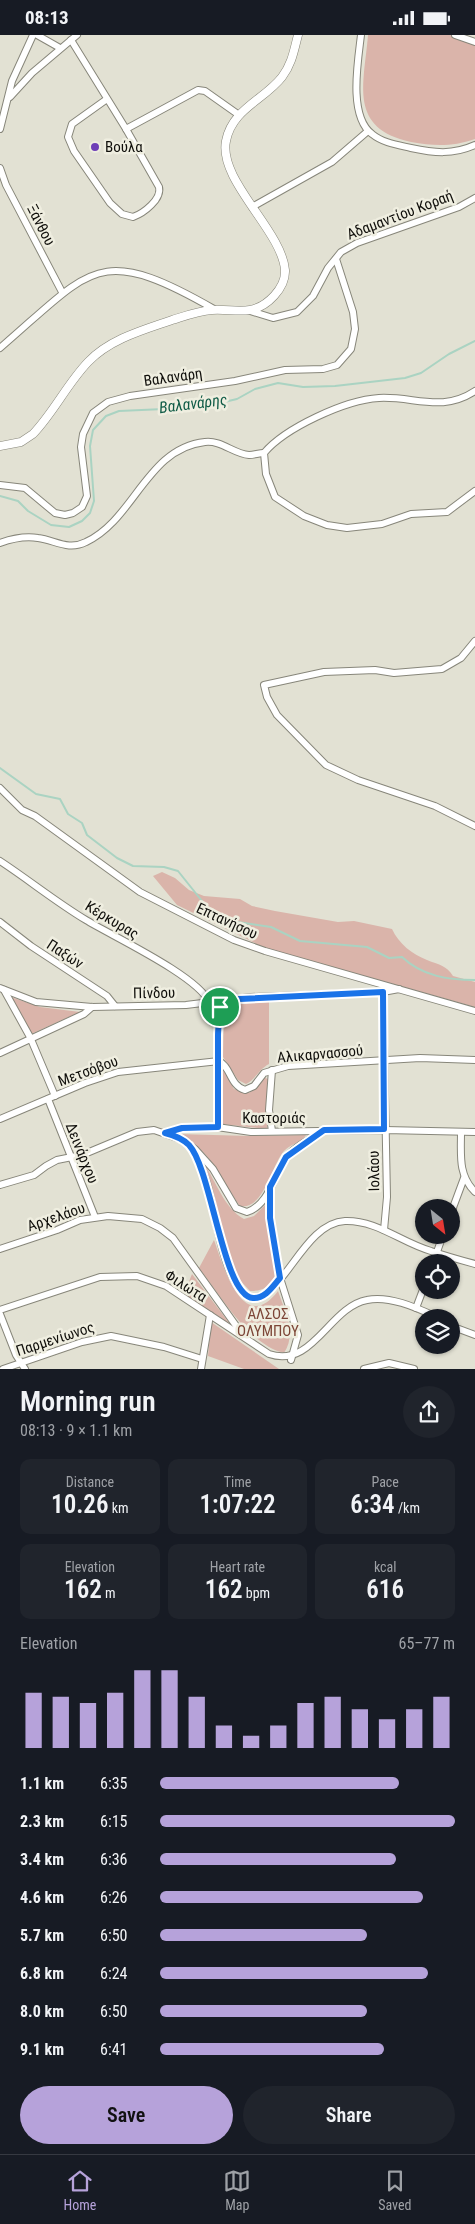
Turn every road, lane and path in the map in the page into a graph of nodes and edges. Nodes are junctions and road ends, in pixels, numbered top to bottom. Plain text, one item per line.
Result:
1 (33, 35) edge
2 (37, 35) edge
3 (77, 35) edge
4 (298, 35) edge
5 (361, 35) edge
6 (455, 35) edge
7 (71, 40) junction
8 (475, 43) edge
9 (60, 48) junction
10 (10, 97) junction
11 (107, 99) junction
12 (239, 115) junction
13 (0, 129) edge
14 (126, 129) junction
15 (368, 131) junction
16 (475, 145) edge
17 (0, 167) edge
18 (475, 198) edge
19 (252, 207) junction
20 (336, 259) junction
21 (62, 292) junction
22 (214, 309) junction
23 (247, 310) junction
24 (0, 348) edge
25 (475, 391) edge
26 (0, 446) edge
27 (264, 453) junction
28 (0, 485) edge
29 (475, 491) edge
30 (0, 543) edge
31 (475, 641) edge
32 (0, 788) edge
33 (475, 826) edge
34 (0, 861) edge
35 (0, 922) edge
36 (2, 989) edge
37 (400, 989) junction
38 (383, 992) junction
39 (218, 1000) junction
40 (209, 1002) junction
41 (116, 1006) junction
42 (92, 1007) junction
43 (475, 1011) edge
44 (30, 1037) junction
45 (0, 1053) edge
46 (475, 1060) edge
47 (219, 1061) junction
48 (384, 1062) junction
49 (272, 1070) junction
50 (56, 1096) junction
51 (48, 1099) junction
52 (0, 1119) edge
53 (218, 1127) junction
54 (384, 1129) junction
55 (324, 1130) junction
56 (272, 1131) junction
57 (475, 1132) edge
58 (165, 1133) junction
59 (461, 1133) junction
60 (189, 1145) junction
61 (70, 1158) junction
62 (464, 1178) junction
63 (0, 1185) edge
64 (270, 1187) junction
65 (475, 1192) edge
66 (456, 1199) edge
67 (95, 1217) junction
68 (384, 1230) junction
69 (440, 1244) edge
70 (0, 1249) edge
71 (437, 1252) junction
72 (475, 1264) edge
73 (280, 1278) junction
74 (419, 1299) edge
75 (416, 1308) joint
76 (0, 1310) edge
77 (0, 1314) edge
78 (210, 1315) junction
79 (460, 1329) edge
80 (475, 1335) edge
81 (244, 1337) junction
82 (202, 1359) junction
83 (291, 1360) junction
84 (23, 1366) edge
85 (3, 1369) edge
86 (201, 1369) edge
87 (364, 1369) edge
88 (414, 1369) edge

1 - 10 street
2 - 9 street
3 - 7 street
4 - 12 main road
5 - 15 street
6 - 8 street
7 - 9 street
7 - 11 street
9 - 10 street
10 - 13 street
11 - 14 street
11 - 14 street
12 - 14 street
12 - 19 main road
15 - 16 street
15 - 19 street
17 - 21 street, Ξάνθου
18 - 20 street, Αδαμαντίου Κοραή
19 - 23 main road
20 - 23 street, Αδαμαντίου Κοραή
20 - 28 street, Βαλανάρη
21 - 22 street
21 - 24 street
22 - 23 main road
22 - 26 main road
25 - 27 street
27 - 29 street
27 - 30 street
31 - 33 street
32 - 37 street, Επτανήσου
34 - 40 street, Κέρκυρας
35 - 41 street, Παξών
36 - 42 street, Πίνδου
36 - 44 street
37 - 38 street, Πίνδου
37 - 43 street, Επτανήσου
38 - 39 street, Πίνδου
38 - 48 street, Ιολάου
39 - 40 street, Πίνδου
39 - 47 street
40 - 41 street, Πίνδου
41 - 42 street, Πίνδου
42 - 44 street
44 - 45 street
44 - 50 street
46 - 48 street, Αλικαρνασσού
47 - 49 street, Αλικαρνασσού
47 - 50 street, Μετσόβου
47 - 53 street
48 - 49 street, Αλικαρνασσού
48 - 54 street, Ιολάου
49 - 56 street
50 - 51 street, Μετσόβου
51 - 52 street, Μετσόβου
51 - 61 street, Δεινάρχου
53 - 56 street, Καστοριάς
53 - 58 street, Καστοριάς
54 - 55 street, Καστοριάς
54 - 59 street, Καστοριάς
54 - 68 street, Ιολάου
55 - 56 street, Καστοριάς
55 - 64 street
57 - 59 street, Καστοριάς
58 - 60 street, Καστοριάς
58 - 61 street, Καστοριάς
59 - 62 street
60 - 64 street, Καστοριάς
60 - 73 street
61 - 63 street, Καστοριάς
61 - 67 street, Δεινάρχου
62 - 65 street
62 - 66 street
64 - 73 street
67 - 70 street, Αρχελάου
67 - 81 street, Αρχελάου
68 - 71 street
68 - 73 street
69 - 71 street
71 - 72 street
73 - 83 street
74 - 75 street
75 - 83 street
76 - 78 street, Φιλώτα
77 - 84 street
78 - 81 street, Φιλώτα
78 - 82 street
79 - 80 street
81 - 83 street, Φιλώτα
82 - 84 street, Παρμενίωνος
82 - 86 street
84 - 85 street, Παρμενίωνος
87 - 88 street

